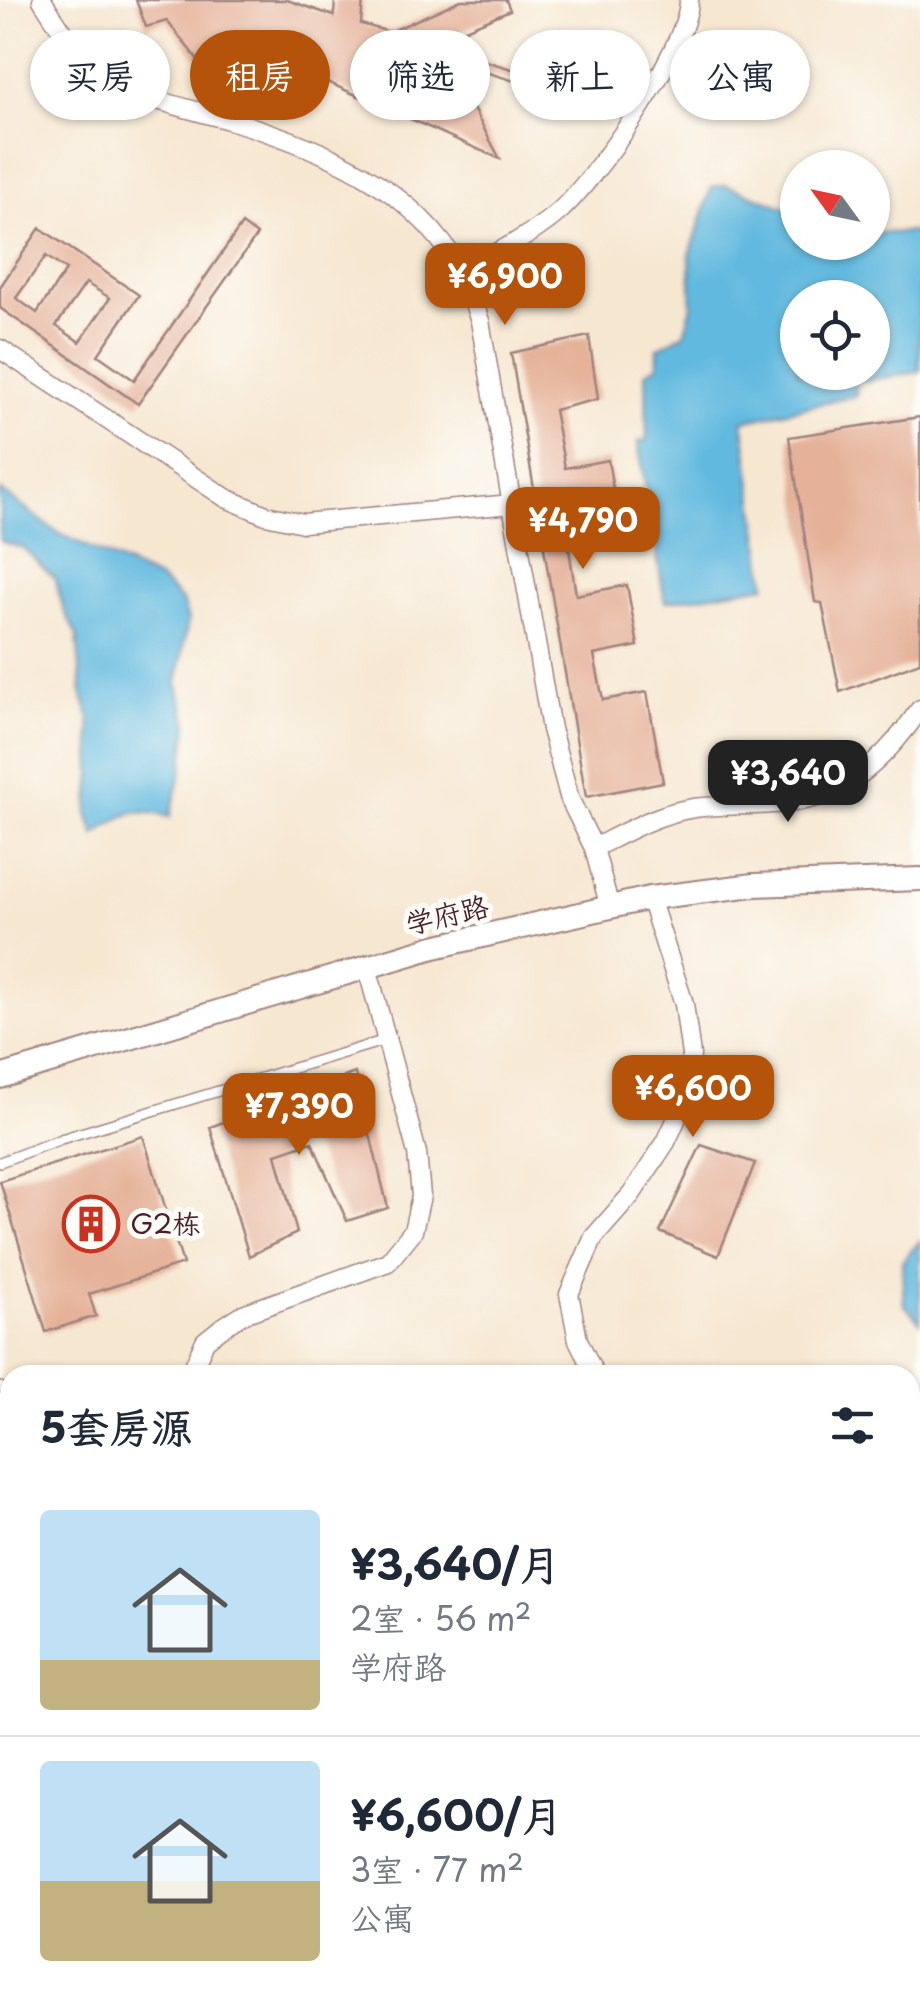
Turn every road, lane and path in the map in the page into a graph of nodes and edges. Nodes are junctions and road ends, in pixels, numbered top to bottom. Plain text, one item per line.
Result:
1 (42, 0) edge
2 (690, 0) edge
3 (462, 272) junction
4 (0, 348) edge
5 (512, 504) junction
6 (920, 709) edge
7 (594, 848) junction
8 (920, 879) edge
9 (650, 898) junction
10 (610, 908) junction
11 (367, 967) junction
12 (386, 1040) junction
13 (0, 1077) edge
14 (0, 1162) edge
15 (195, 1365) edge
16 (590, 1365) edge

1 - 3 street
2 - 3 street
3 - 5 street
4 - 5 street
5 - 7 street
6 - 7 street
7 - 10 street
8 - 9 street, 学府路
9 - 10 street, 学府路
9 - 16 street
10 - 11 street, 学府路
11 - 12 street
11 - 13 street, 学府路
12 - 14 lane
12 - 15 street

